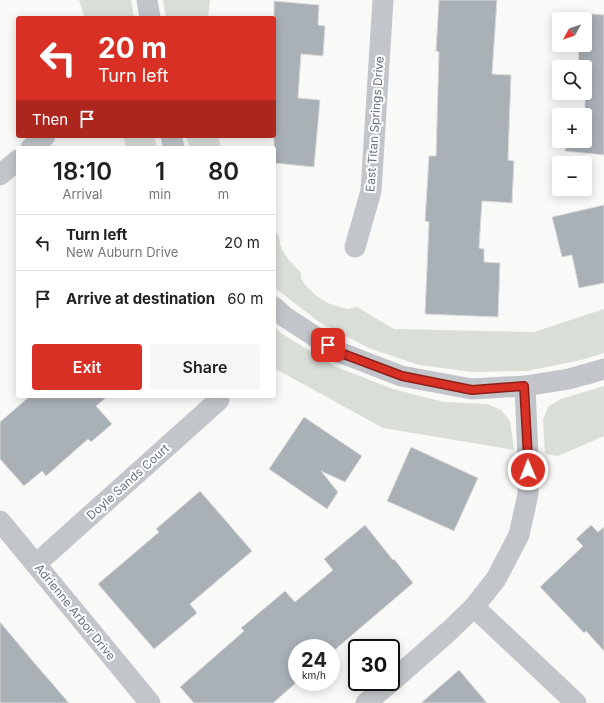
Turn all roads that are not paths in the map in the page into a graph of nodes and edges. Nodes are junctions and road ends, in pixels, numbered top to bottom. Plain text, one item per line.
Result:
1 (147, 0) edge
2 (383, 0) edge
3 (150, 16) edge
4 (43, 138) edge
5 (33, 146) edge
6 (16, 162) edge
7 (0, 175) edge
8 (356, 247) dead end
9 (276, 309) edge
10 (604, 369) edge
11 (524, 386) junction
12 (219, 400) dead end
13 (0, 520) edge
14 (36, 564) junction
15 (474, 607) junction
16 (400, 674) edge
17 (380, 691) edge
18 (150, 703) edge
19 (366, 703) edge
20 (576, 703) edge

1 - 3 street
2 - 8 street, East Titan Springs Drive
4 - 5 street
6 - 7 street
9 - 11 street
10 - 11 street
11 - 15 street
12 - 14 street, Doyle Sands Court
13 - 14 street, Adrienne Arbor Drive
14 - 18 street, Adrienne Arbor Drive
15 - 16 street
15 - 20 street
17 - 19 street

